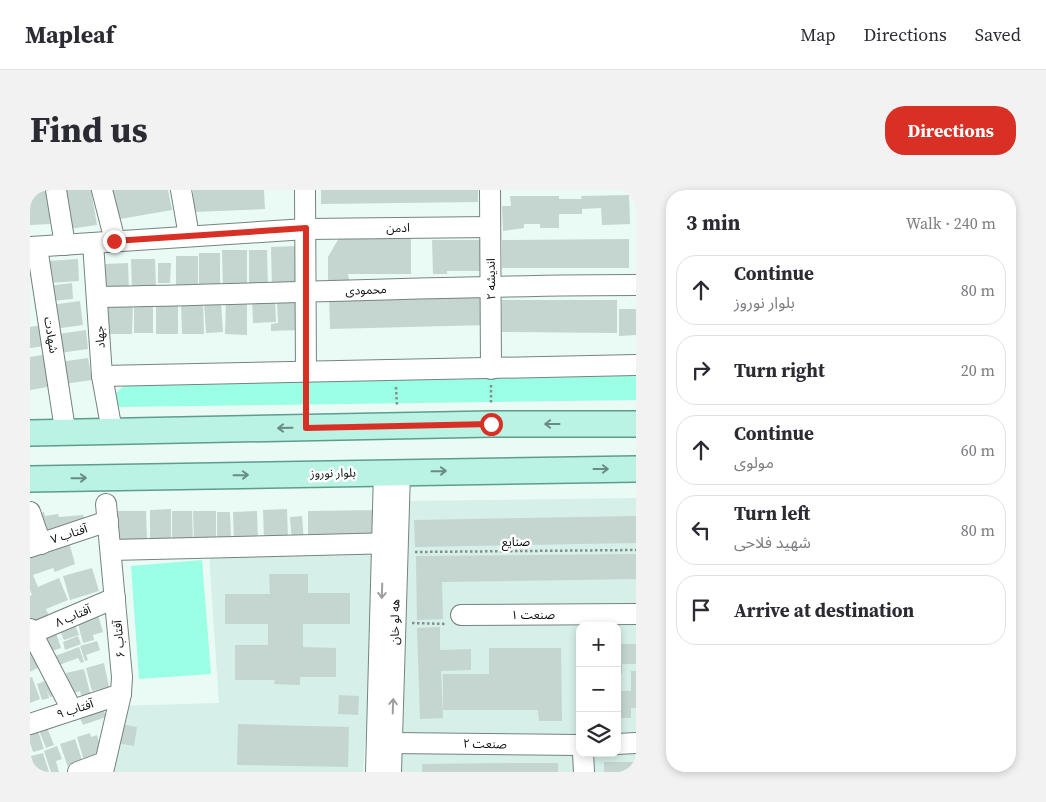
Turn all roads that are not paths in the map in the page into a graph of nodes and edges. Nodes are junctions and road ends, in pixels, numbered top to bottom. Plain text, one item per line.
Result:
1 (56, 190) edge
2 (102, 190) edge
3 (181, 190) edge
4 (305, 190) edge
5 (490, 190) edge
6 (490, 227) junction
7 (306, 228) junction
8 (189, 236) junction
9 (114, 241) junction
10 (93, 242) junction
11 (65, 244) junction
12 (33, 247) edge
13 (636, 284) edge
14 (491, 285) junction
15 (306, 293) junction
16 (97, 297) junction
17 (636, 365) edge
18 (491, 368) junction
19 (306, 372) junction
20 (102, 376) junction
21 (64, 423) dead end
22 (636, 424) edge
23 (112, 432) junction
24 (30, 433) edge
25 (636, 469) edge
26 (392, 472) junction
27 (30, 479) edge
28 (30, 512) edge
29 (107, 513) joint
30 (35, 545) edge
31 (392, 546) junction
32 (111, 550) junction
33 (115, 598) junction
34 (636, 614) edge
35 (461, 616) road end
36 (583, 620) edge
37 (31, 632) edge
38 (121, 694) junction
39 (72, 710) junction
40 (30, 724) edge
41 (391, 743) junction
42 (636, 743) edge
43 (576, 744) edge
44 (621, 744) edge
45 (583, 757) edge
46 (104, 767) edge
47 (78, 772) edge
48 (376, 772) edge
49 (391, 772) edge
50 (584, 772) edge

1 - 11 street
2 - 9 street
3 - 8 street
4 - 7 street
5 - 6 street, اندیشه ۲
6 - 7 street, ادمن
6 - 14 street, اندیشه ۲
7 - 8 street, ادمن
7 - 15 street
8 - 9 street, ادمن
9 - 10 street, ادمن
10 - 11 street, ادمن
10 - 16 street, جهاد
11 - 12 street, ادمن
12 - 21 street, شهادت
13 - 14 street, محمودی
14 - 15 street, محمودی
14 - 18 street, اندیشه ۲
15 - 16 street, محمودی
15 - 19 street
16 - 20 street, جهاد
17 - 18 street
18 - 19 street
19 - 20 street
20 - 23 street, جهاد
22 -> 23 main road
23 - 24 main road
26 -> 25 main road, بلوار نوروز
27 -> 26 main road, بلوار نوروز
26 - 31 street
28 - 30 street
29 - 30 street, آفتاب ۷
29 - 32 street, آفتاب ۶
31 - 32 street
41 -> 31 street, هه لو خان
31 -> 48 street
32 - 33 street, آفتاب ۶
33 - 37 street, آفتاب ۸
33 - 38 street, آفتاب ۶
34 - 36 street, صنعت ۱
35 - 36 street, صنعت ۱
37 - 39 street
38 - 39 street, آفتاب ۹
38 - 46 street, آفتاب ۶
39 - 40 street, آفتاب ۹
41 - 43 street, صنعت ۲
41 - 49 street, هه لو خان
42 - 44 street
45 - 50 street
46 - 47 street

